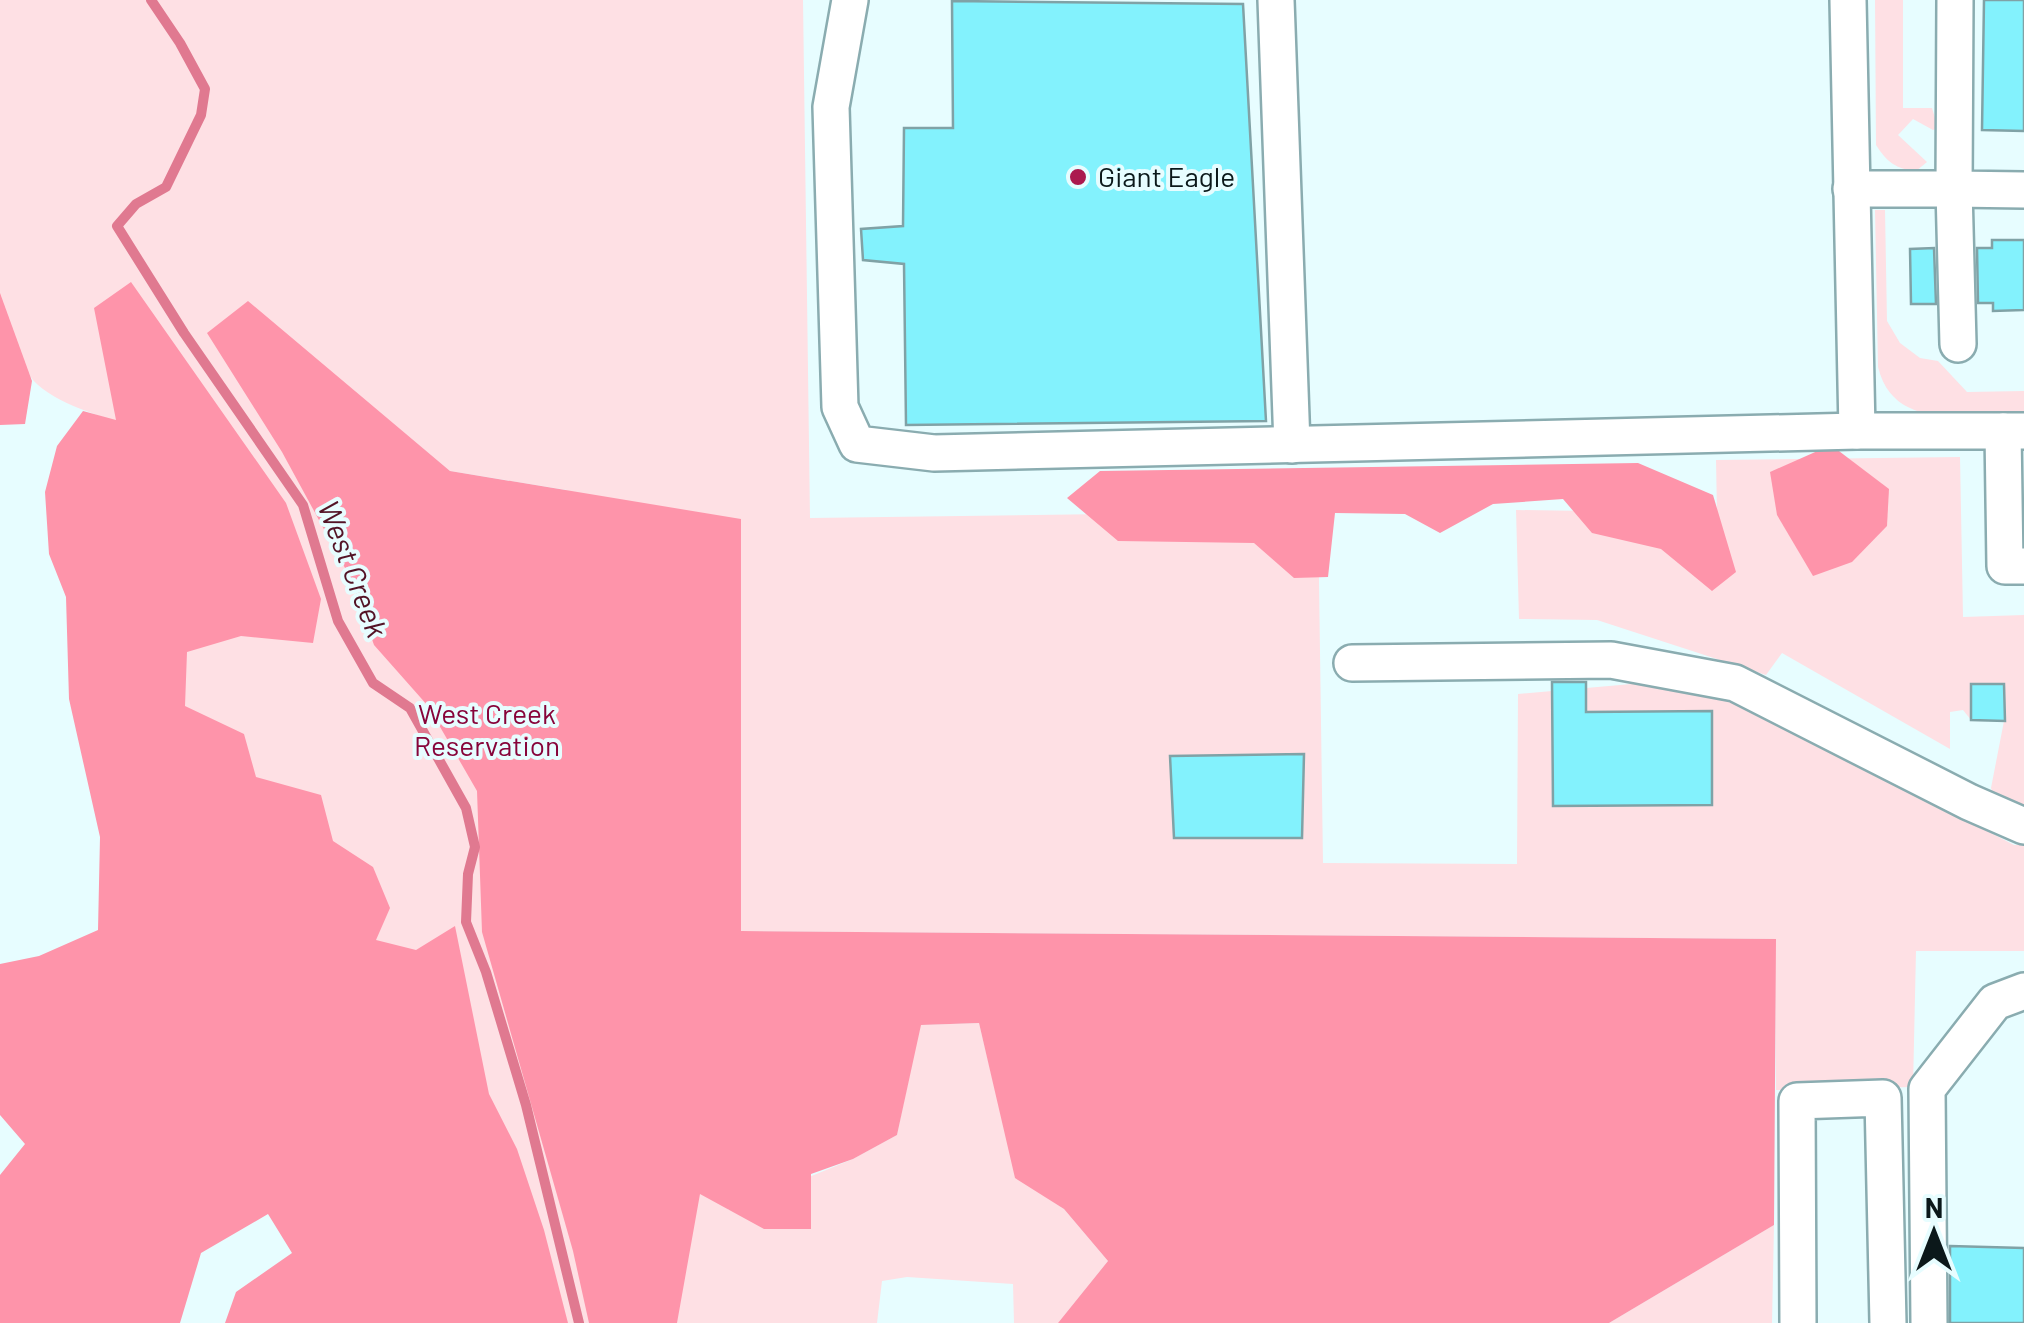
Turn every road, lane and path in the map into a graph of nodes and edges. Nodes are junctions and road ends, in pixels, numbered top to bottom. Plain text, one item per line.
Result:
1 (850, 0) edge
2 (1276, 0) edge
3 (1848, 0) edge
4 (1955, 0) edge
5 (1954, 189) junction
6 (1851, 190) junction
7 (2024, 190) edge
8 (1958, 344) dead end
9 (1857, 431) junction
10 (2014, 431) edge
11 (1292, 445) junction
12 (2024, 566) edge
13 (1352, 663) dead end
14 (2024, 826) edge
15 (2024, 991) edge
16 (1798, 1323) edge
17 (1888, 1323) edge
18 (1929, 1323) edge

1 - 11 lane
2 - 11 lane
3 - 6 lane
4 - 5 lane
5 - 6 lane
5 - 7 lane
5 - 8 lane
6 - 9 lane
9 - 10 lane
9 - 11 lane
10 - 12 lane
13 - 14 lane
15 - 18 lane
16 - 17 lane

